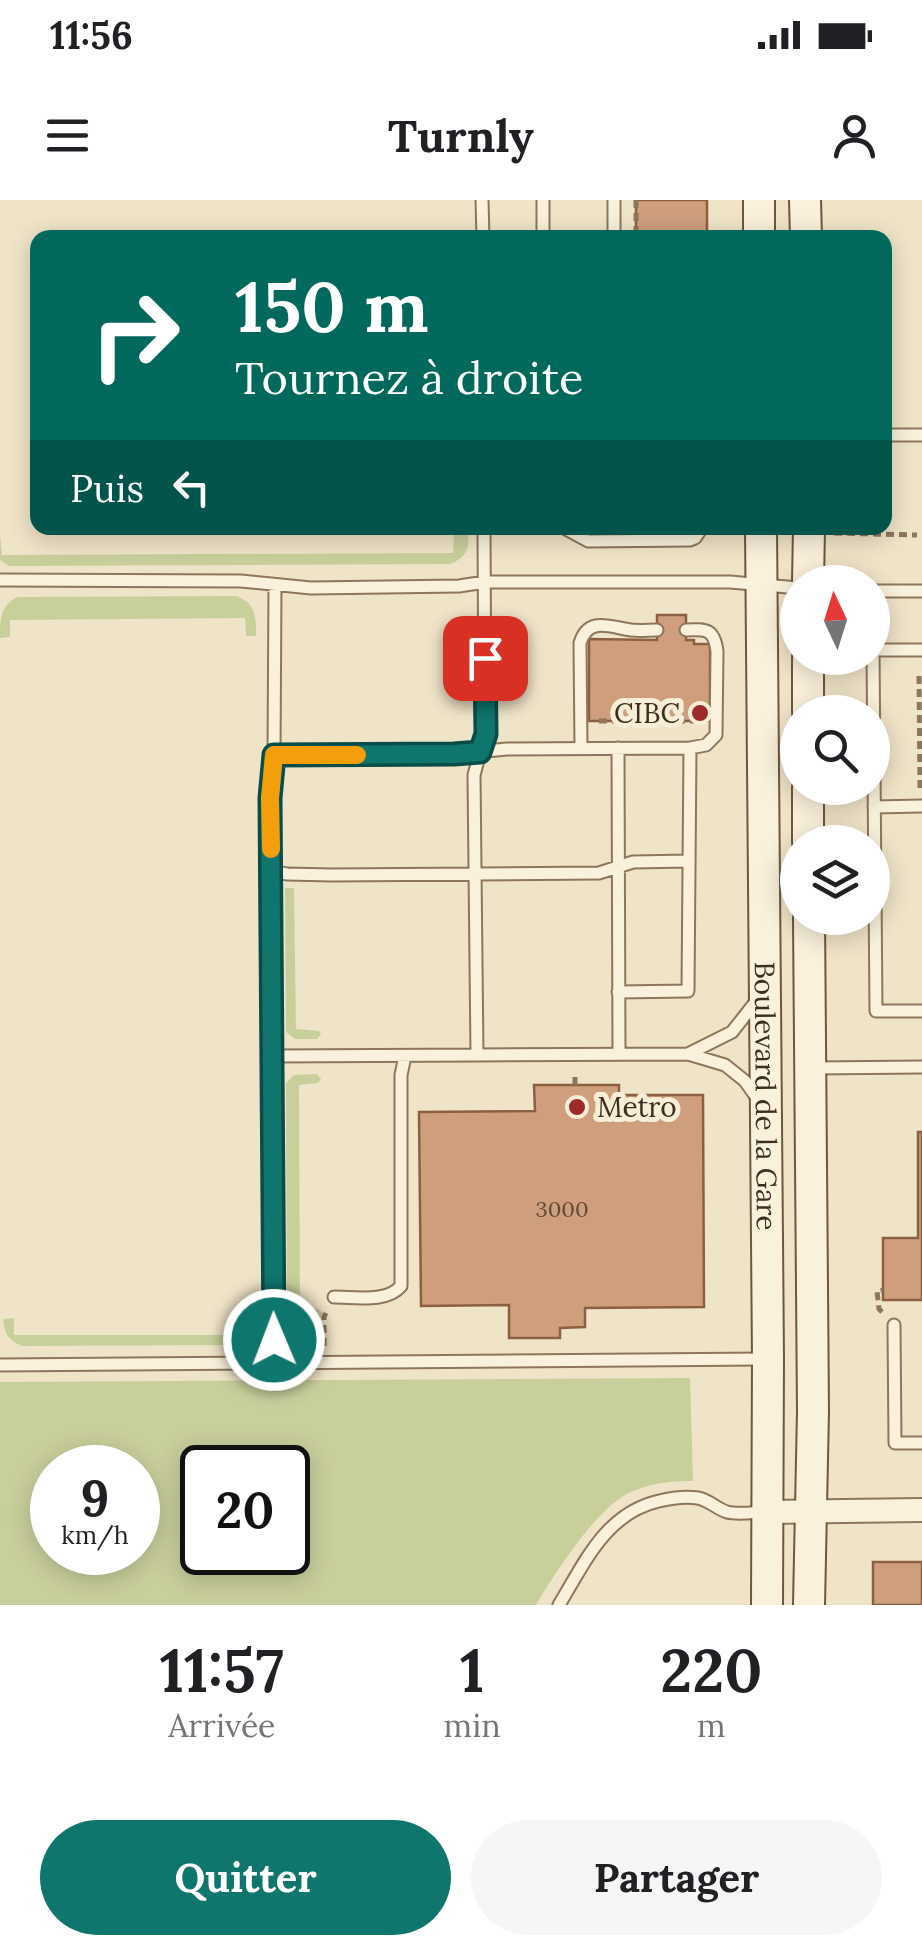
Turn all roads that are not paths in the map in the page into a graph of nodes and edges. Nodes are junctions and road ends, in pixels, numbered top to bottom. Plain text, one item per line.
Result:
1 (482, 200) edge
2 (543, 200) edge
3 (614, 200) edge
4 (758, 200) edge
5 (805, 200) edge
6 (482, 230) edge
7 (543, 230) edge
8 (614, 230) edge
9 (759, 230) edge
10 (806, 230) edge
11 (892, 435) edge
12 (922, 435) edge
13 (484, 535) edge
14 (578, 535) edge
15 (645, 535) edge
16 (697, 535) edge
17 (761, 535) edge
18 (819, 535) edge
19 (661, 541) junction
20 (812, 565) edge
21 (0, 580) edge
22 (485, 582) junction
23 (760, 584) junction
24 (275, 585) junction
25 (780, 586) edge
26 (890, 591) edge
27 (922, 591) edge
28 (657, 630) dead end
29 (686, 630) dead end
30 (922, 650) edge
31 (581, 748) junction
32 (618, 748) junction
33 (690, 748) junction
34 (480, 752) junction
35 (274, 755) junction
36 (921, 800) edge
37 (874, 807) junction
38 (689, 860) junction
39 (618, 867) junction
40 (272, 872) junction
41 (475, 874) junction
42 (809, 935) edge
43 (764, 990) junction
44 (618, 992) junction
45 (922, 1011) edge
46 (619, 1054) junction
47 (688, 1054) junction
48 (477, 1055) junction
49 (273, 1056) junction
50 (404, 1056) junction
51 (810, 1068) junction
52 (922, 1068) edge
53 (766, 1108) junction
54 (334, 1297) road end
55 (894, 1325) dead end
56 (768, 1358) junction
57 (274, 1362) junction
58 (0, 1365) edge
59 (922, 1443) edge
60 (922, 1510) edge
61 (766, 1512) junction
62 (809, 1512) junction
63 (559, 1605) edge
64 (766, 1605) edge
65 (809, 1605) edge

1 - 6 lane
2 - 7 lane
3 - 8 lane
4 - 9 main road
5 - 10 main road
11 - 12 lane
13 - 22 lane
14 - 19 lane
15 - 19 lane
16 - 19 lane
17 - 23 main road, Boulevard de la Gare
18 - 20 main road
21 - 24 lane
22 - 23 lane
22 - 24 lane
22 - 34 lane
23 - 25 lane
23 - 43 main road, Boulevard de la Gare
24 - 35 lane
26 - 27 lane
28 - 31 lane
29 - 33 lane
30 - 37 lane
31 - 32 lane
31 - 34 lane
32 - 33 lane
32 - 39 lane
33 - 38 lane
34 - 35 lane
34 - 41 lane
35 - 40 lane
36 - 37 lane
37 - 45 lane
38 - 39 lane
38 - 44 lane
39 - 41 lane
39 - 44 lane
40 - 41 lane
40 - 49 lane
41 - 48 lane
42 - 51 main road, Boulevard de la Gare
43 - 47 lane
43 - 53 main road, Boulevard de la Gare
44 - 46 lane
46 - 47 lane
46 - 48 lane
47 - 53 lane
48 - 50 lane
49 - 50 lane
49 - 57 lane
50 - 54 lane
51 - 52 lane
51 - 62 main road, Boulevard de la Gare
53 - 56 main road, Boulevard de la Gare
55 - 59 lane
56 - 57 lane
56 - 61 main road, Boulevard de la Gare
57 - 58 lane
60 - 62 street
61 - 62 street
61 - 63 lane
61 - 64 main road, Boulevard de la Gare
62 - 65 main road, Boulevard de la Gare

